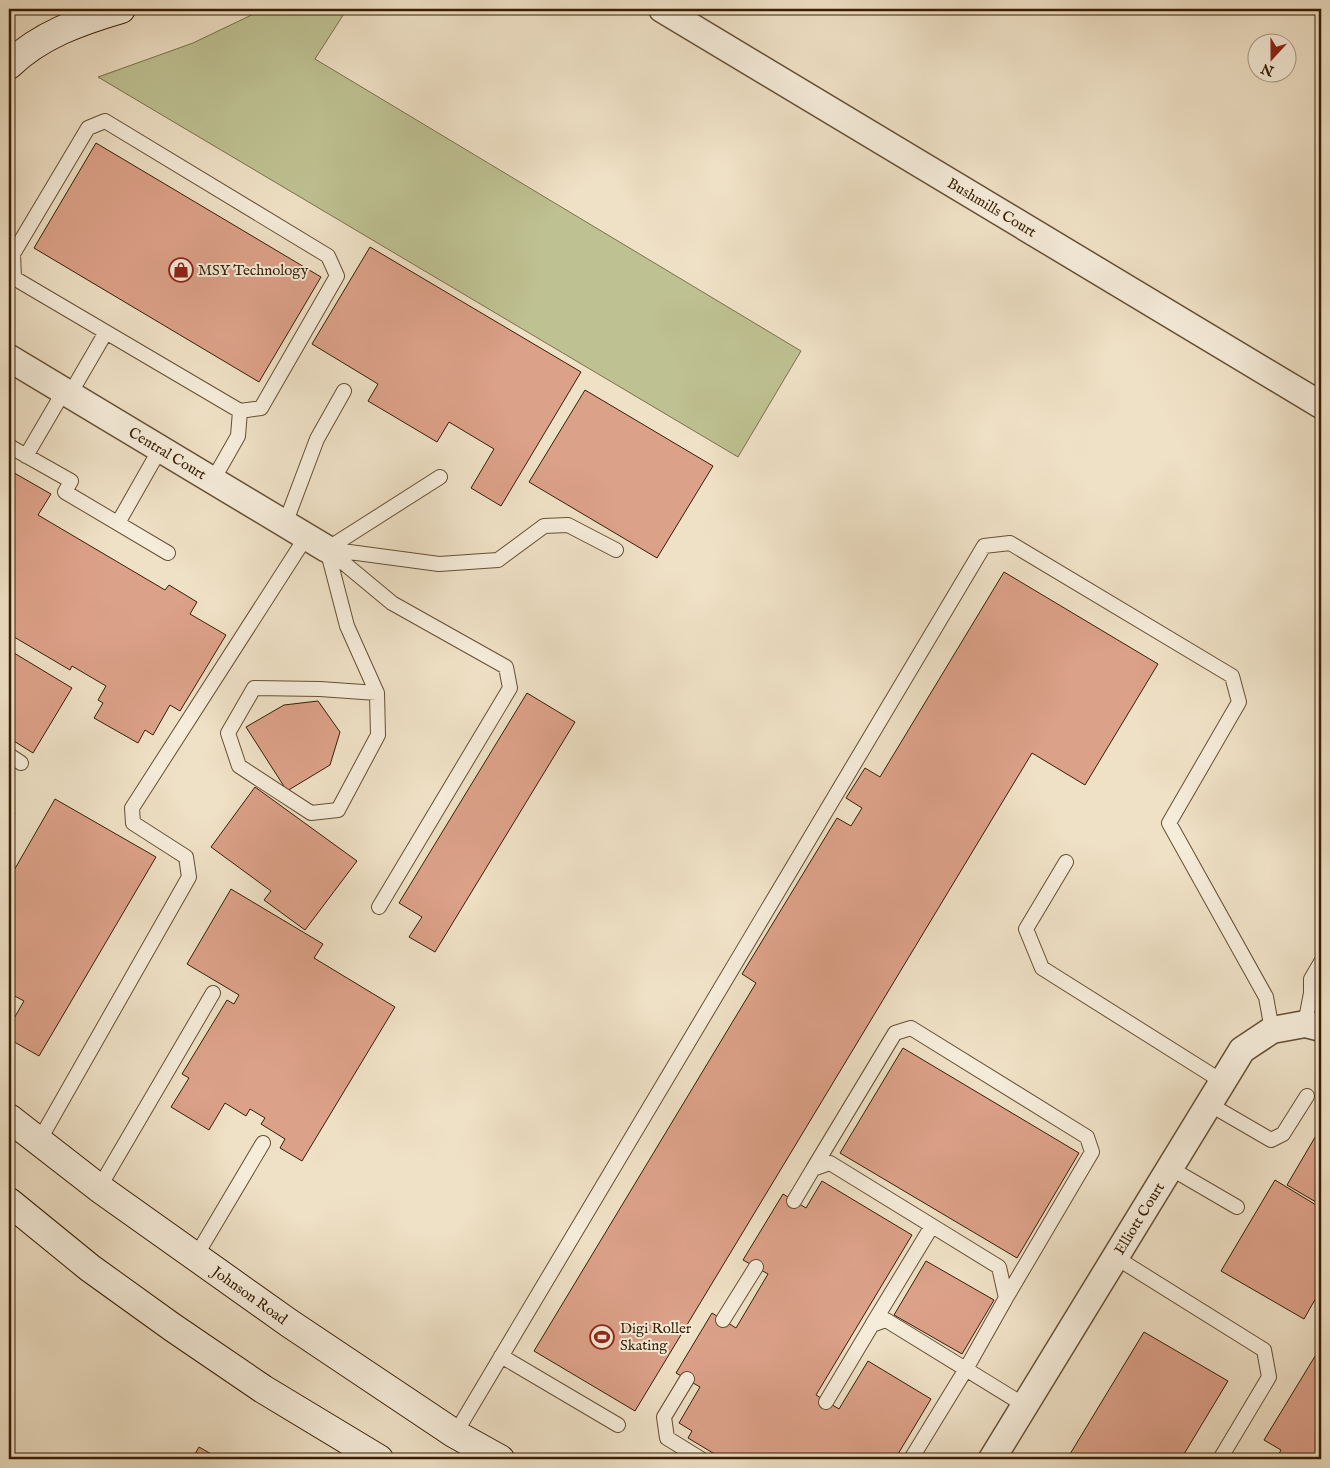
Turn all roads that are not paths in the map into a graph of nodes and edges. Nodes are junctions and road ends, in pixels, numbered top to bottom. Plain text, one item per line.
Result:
1 (121, 9) edge
2 (662, 9) edge
3 (9, 65) edge
4 (106, 332) junction
5 (9, 358) edge
6 (344, 391) dead end
7 (67, 393) junction
8 (1321, 405) edge
9 (240, 411) junction
10 (9, 446) edge
11 (160, 449) junction
12 (26, 456) junction
13 (440, 477) dead end
14 (213, 480) junction
15 (118, 523) junction
16 (306, 537) junction
17 (616, 550) dead end
18 (168, 553) dead end
19 (377, 693) junction
20 (9, 755) edge
21 (22, 763) dead end
22 (1066, 862) dead end
23 (379, 907) dead end
24 (1321, 962) edge
25 (213, 993) dead end
26 (1313, 1026) edge
27 (1272, 1030) junction
28 (1223, 1082) junction
29 (1307, 1096) dead end
30 (1209, 1104) junction
31 (9, 1118) edge
32 (39, 1141) junction
33 (263, 1143) dead end
34 (1170, 1168) junction
35 (814, 1169) junction
36 (98, 1188) junction
37 (794, 1201) dead end
38 (9, 1202) edge
39 (1237, 1207) dead end
40 (932, 1226) junction
41 (196, 1256) junction
42 (1115, 1257) junction
43 (756, 1267) dead end
44 (1006, 1298) junction
45 (723, 1320) dead end
46 (872, 1325) junction
47 (502, 1356) junction
48 (966, 1369) junction
49 (687, 1379) dead end
50 (826, 1402) dead end
51 (1024, 1405) junction
52 (618, 1425) dead end
53 (455, 1434) junction
54 (1226, 1455) edge
55 (379, 1459) edge
56 (500, 1459) edge
57 (702, 1459) edge
58 (911, 1459) edge
59 (992, 1459) edge

1 - 3 main road
2 - 8 street, Bushmills Court
4 - 7 lane
4 - 9 lane
4 - 9 lane
5 - 7 street, Central Court
6 - 16 lane
7 - 11 street, Central Court
7 - 12 lane
9 - 14 lane
10 - 12 lane
11 - 14 street, Central Court
11 - 15 lane
12 - 15 lane
13 - 16 lane
14 - 16 street, Central Court
15 - 18 lane
16 - 17 lane
16 - 19 lane
16 - 23 lane
16 - 32 lane
19 - 19 lane
20 - 21 lane
22 - 28 lane
24 - 26 lane
25 - 36 lane
26 - 27 street, Elliott Court
27 - 28 street, Elliott Court
27 - 47 lane
28 - 30 street, Elliott Court
29 - 30 lane
30 - 34 street, Elliott Court
31 - 32 main road, Johnson Road
32 - 36 main road, Johnson Road
33 - 41 lane
34 - 39 lane
34 - 42 street, Elliott Court
35 - 37 lane
35 - 40 lane
35 - 44 lane
36 - 41 main road, Johnson Road
38 - 55 main road
40 - 44 lane
40 - 46 lane
41 - 53 main road, Johnson Road
42 - 51 street, Elliott Court
42 - 54 lane
43 - 45 lane
44 - 48 lane
46 - 48 lane
46 - 50 lane
47 - 52 lane
47 - 53 lane
48 - 51 lane
48 - 58 lane
49 - 57 lane
51 - 59 street, Elliott Court
53 - 56 main road, Johnson Road

